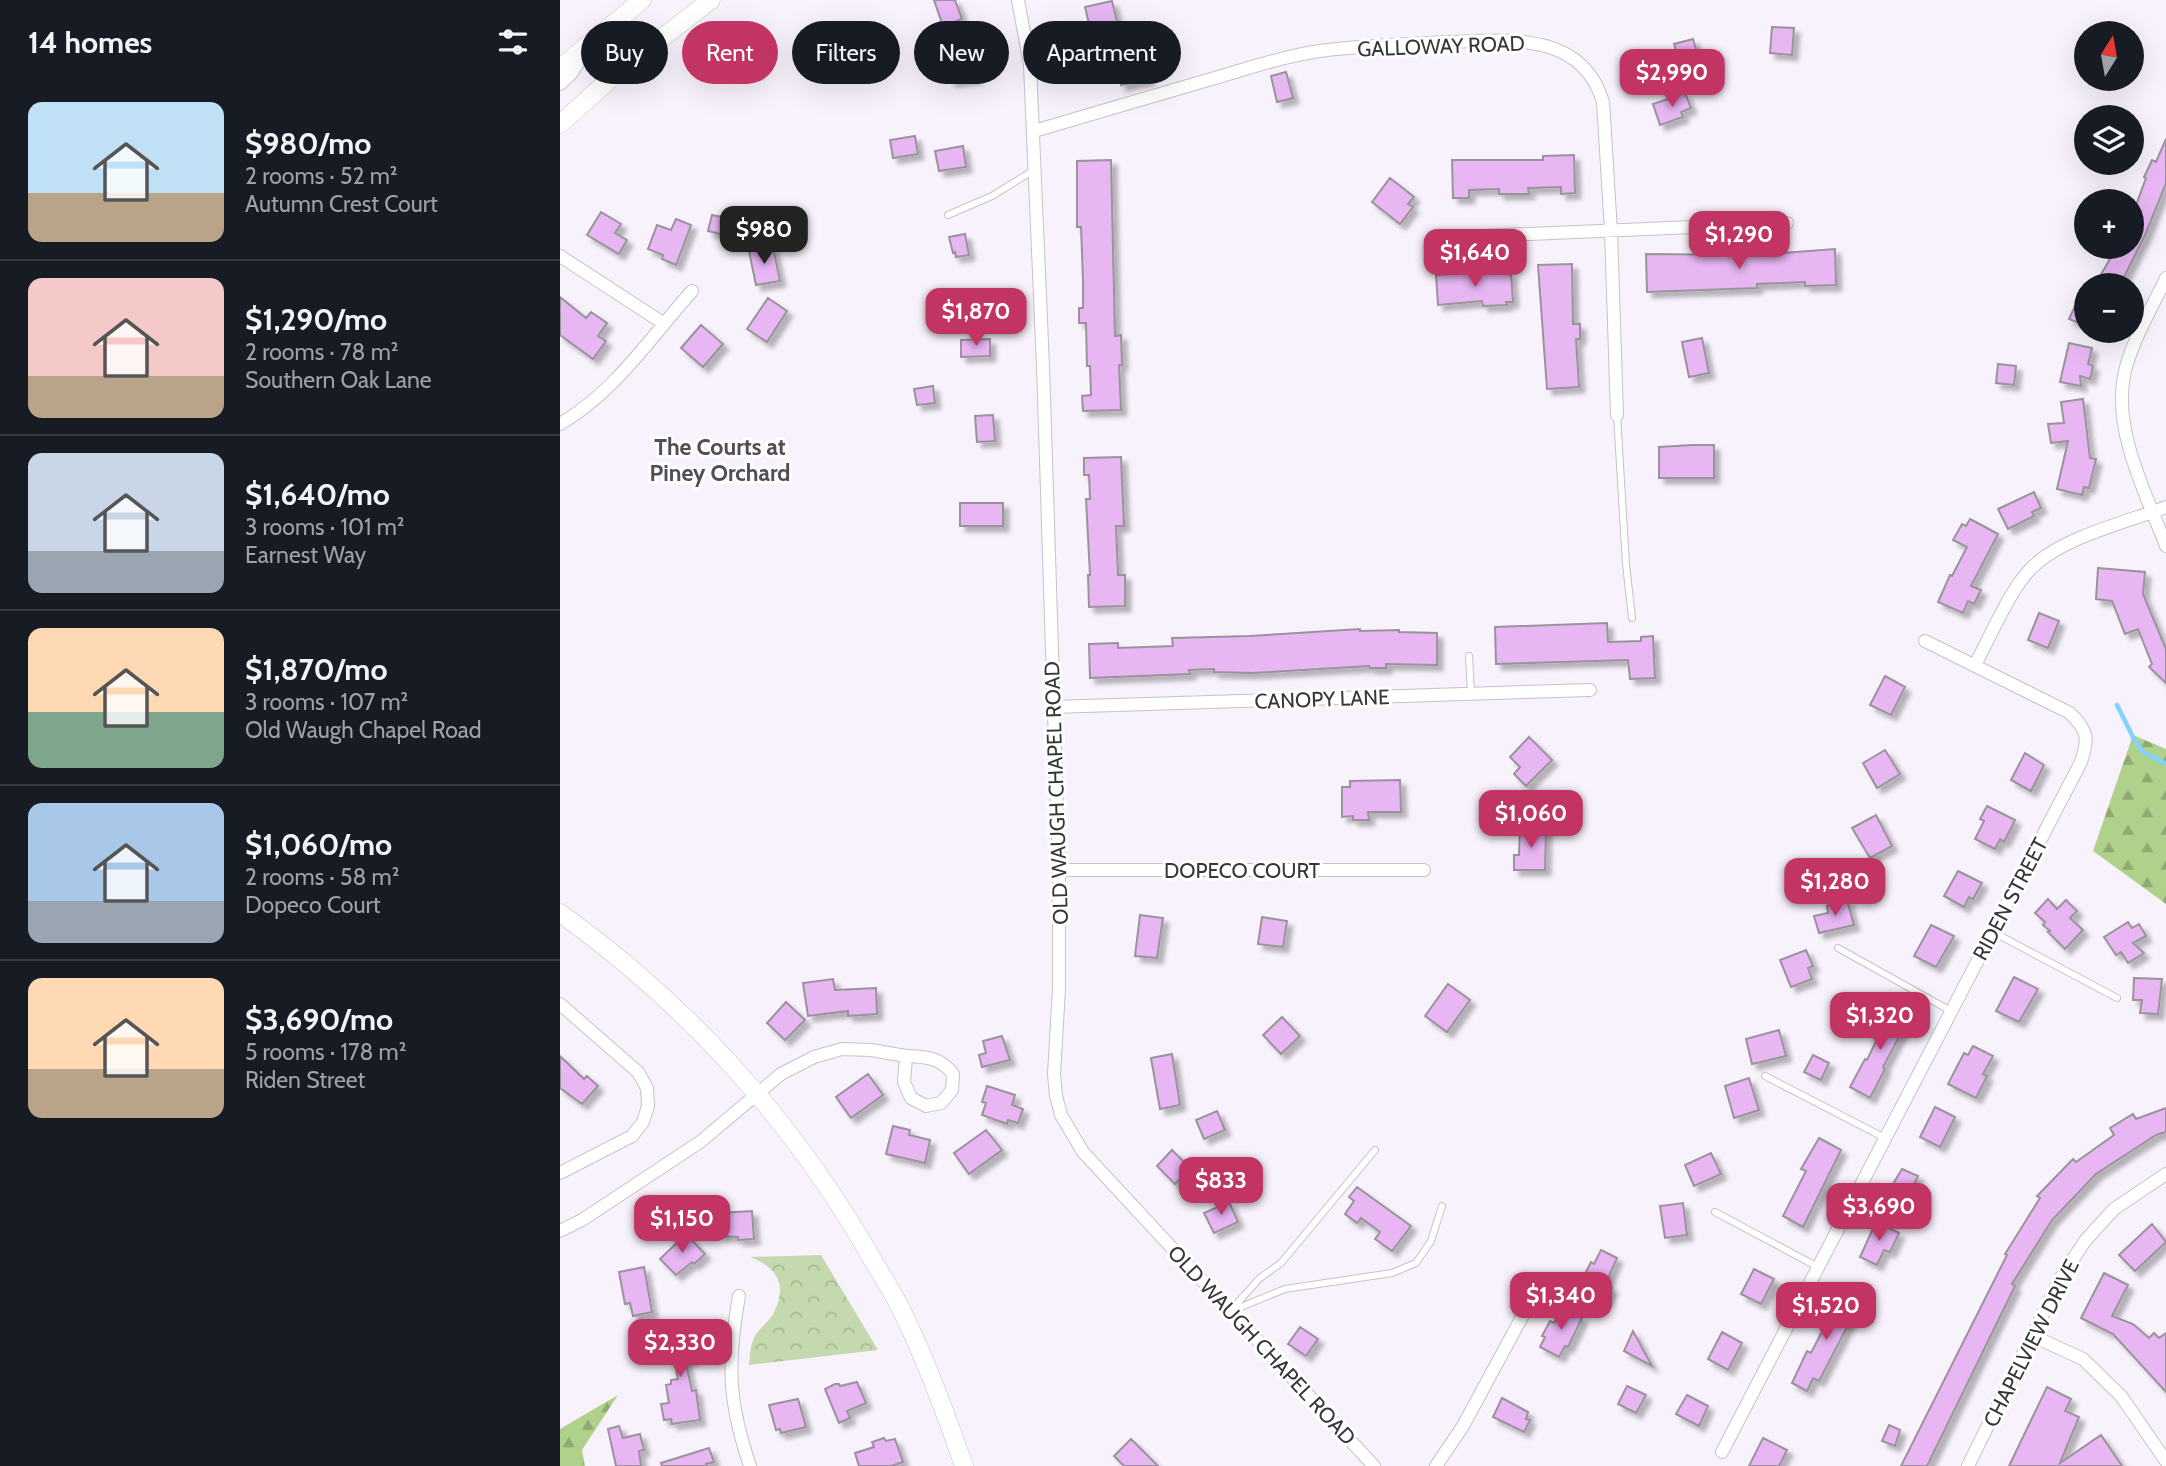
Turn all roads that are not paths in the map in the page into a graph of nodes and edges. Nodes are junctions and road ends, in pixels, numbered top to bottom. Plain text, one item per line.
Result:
1 (642, 0) edge
2 (711, 0) edge
3 (1018, 0) edge
4 (616, 21) edge
5 (581, 50) edge
6 (581, 59) edge
7 (560, 68) edge
8 (560, 84) edge
9 (560, 124) edge
10 (1034, 131) junction
11 (1035, 169) junction
12 (948, 215) dead end
13 (1787, 223) dead end
14 (1611, 231) junction
15 (1435, 238) dead end
16 (560, 256) edge
17 (2166, 278) edge
18 (692, 291) dead end
19 (663, 324) junction
20 (1617, 415) joint
21 (560, 424) edge
22 (2166, 507) edge
23 (2153, 512) junction
24 (2166, 546) edge
25 (1632, 618) dead end
26 (1925, 641) dead end
27 (1468, 656) dead end
28 (1975, 665) junction
29 (1590, 690) dead end
30 (1471, 694) junction
31 (1053, 707) junction
32 (1059, 870) junction
33 (1424, 870) dead end
34 (560, 913) edge
35 (1993, 932) junction
36 (1838, 948) dead end
37 (2117, 998) dead end
38 (560, 1004) edge
39 (1951, 1011) junction
40 (906, 1056) junction
41 (1765, 1076) dead end
42 (758, 1093) junction
43 (1885, 1138) junction
44 (1375, 1150) dead end
45 (560, 1173) edge
46 (2166, 1174) edge
47 (1441, 1206) dead end
48 (1715, 1212) dead end
49 (560, 1231) edge
50 (1818, 1267) junction
51 (1536, 1291) dead end
52 (739, 1296) dead end
53 (1230, 1311) junction
54 (2033, 1336) junction
55 (1722, 1452) dead end
56 (2166, 1461) edge
57 (751, 1466) edge
58 (964, 1466) edge
59 (1374, 1466) edge
60 (1436, 1466) edge
61 (1968, 1466) edge

1 - 4 main road
2 - 9 main road
3 - 10 street, OLD WAUGH CHAPEL ROAD
5 - 7 main road
6 - 8 street
10 - 11 street, OLD WAUGH CHAPEL ROAD
10 - 14 street, GALLOWAY ROAD
11 - 12 lane
11 - 31 street, OLD WAUGH CHAPEL ROAD
13 - 14 street
14 - 15 street
14 - 20 street, GALLOWAY ROAD
16 - 19 street
17 - 23 street
18 - 19 street
19 - 21 street
20 - 25 lane
22 - 23 street
23 - 24 street
23 - 28 street
26 - 28 street, RIDEN STREET
27 - 30 lane
28 - 35 street, RIDEN STREET
29 - 30 street, CANOPY LANE
30 - 31 street, CANOPY LANE
31 - 32 street, OLD WAUGH CHAPEL ROAD
32 - 33 street, DOPECO COURT
32 - 53 street, OLD WAUGH CHAPEL ROAD
34 - 42 main road
35 - 37 lane
35 - 39 street, RIDEN STREET
36 - 39 lane
38 - 45 street
39 - 43 street, RIDEN STREET
40 - 40 street
40 - 42 street
41 - 43 lane
42 - 49 street
42 - 58 main road
43 - 50 street, RIDEN STREET
44 - 53 lane
46 - 54 street, CHAPELVIEW DRIVE
47 - 53 lane
48 - 50 lane
50 - 55 street, RIDEN STREET
51 - 60 street
52 - 57 street
53 - 59 street, OLD WAUGH CHAPEL ROAD
54 - 56 street
54 - 61 street, CHAPELVIEW DRIVE

